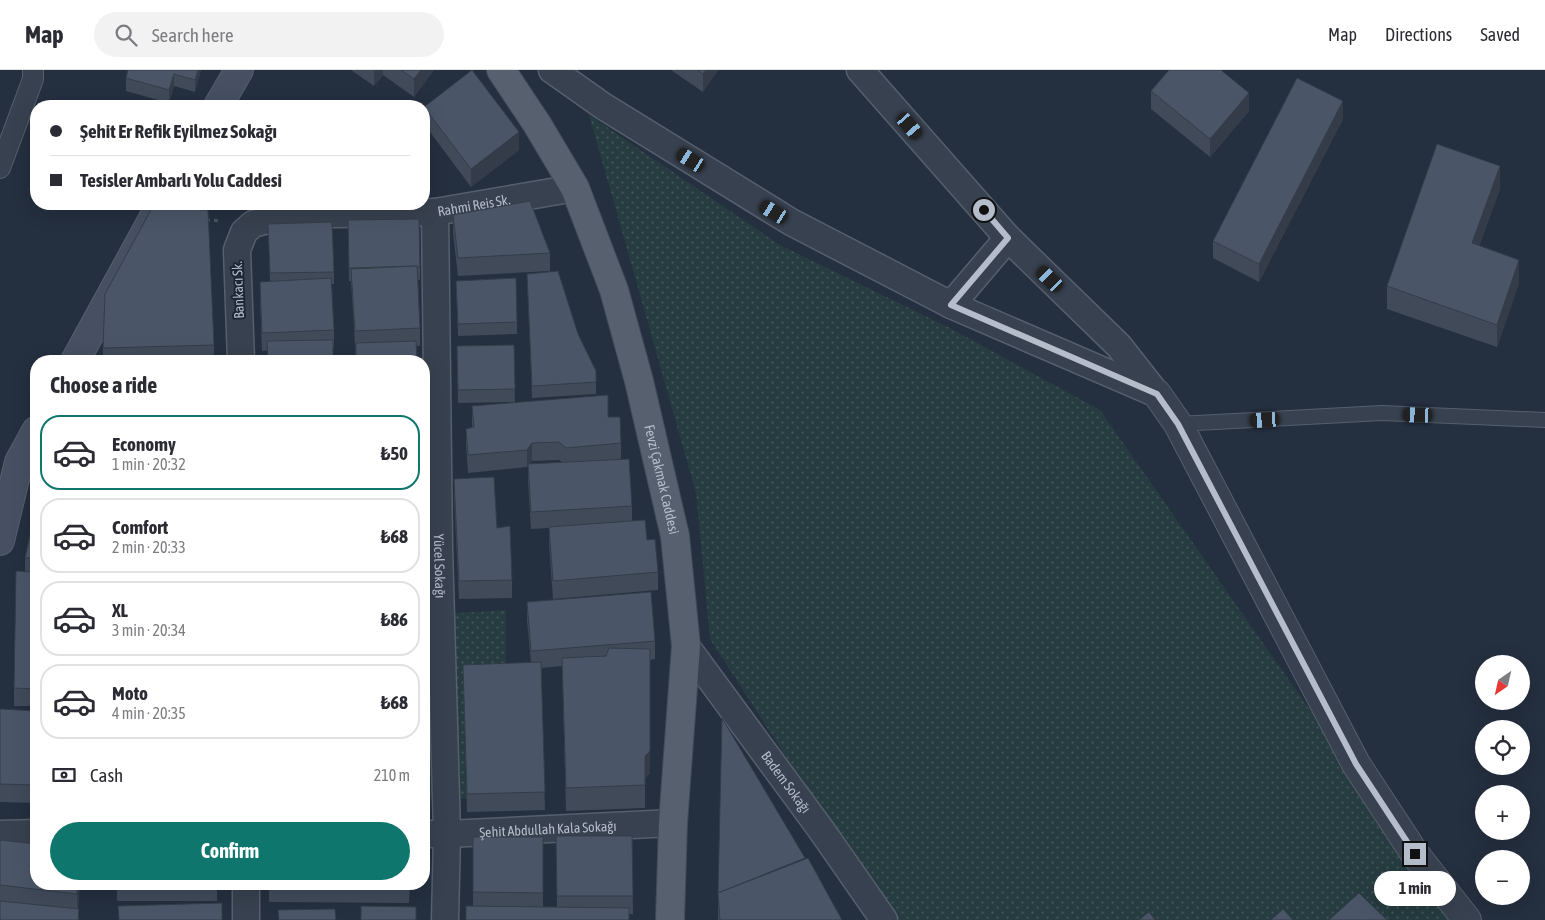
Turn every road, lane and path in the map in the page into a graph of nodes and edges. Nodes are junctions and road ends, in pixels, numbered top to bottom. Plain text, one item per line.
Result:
1 (33, 70) edge
2 (239, 70) edge
3 (501, 70) edge
4 (552, 70) edge
5 (860, 70) edge
6 (222, 100) edge
7 (0, 168) edge
8 (575, 188) junction
9 (158, 210) edge
10 (435, 212) junction
11 (203, 220) edge
12 (253, 224) junction
13 (1008, 238) junction
14 (951, 305) junction
15 (78, 355) edge
16 (241, 355) edge
17 (1157, 394) junction
18 (1545, 420) edge
19 (1178, 424) junction
20 (28, 462) edge
21 (0, 541) edge
22 (686, 646) junction
23 (673, 823) junction
24 (30, 833) edge
25 (0, 834) edge
26 (435, 834) edge
27 (246, 890) edge
28 (246, 920) edge
29 (445, 920) edge
30 (670, 920) edge
31 (884, 920) edge
32 (1467, 920) edge

1 - 7 street
2 - 6 main road
3 - 8 main road, Fevzi Çakmak Caddesi
4 - 14 street
5 - 13 street
8 - 10 street, Rahmi Reis Sk.
8 - 22 main road, Fevzi Çakmak Caddesi
9 - 15 main road
10 - 12 street, Rahmi Reis Sk.
10 - 26 street, Yücel Sokağı
11 - 12 path
12 - 16 street, Bankacı Sk.
13 - 14 street
13 - 17 street
14 - 17 street
17 - 19 street
18 - 19 lane
19 - 32 street
20 - 21 main road
22 - 23 main road, Fevzi Çakmak Caddesi
22 - 31 street, Badem Sokağı
23 - 26 street, Şehit Abdullah Kala Sokağı
23 - 30 main road, Fevzi Çakmak Caddesi
24 - 25 street
26 - 29 street, Yücel Sokağı
27 - 28 street

